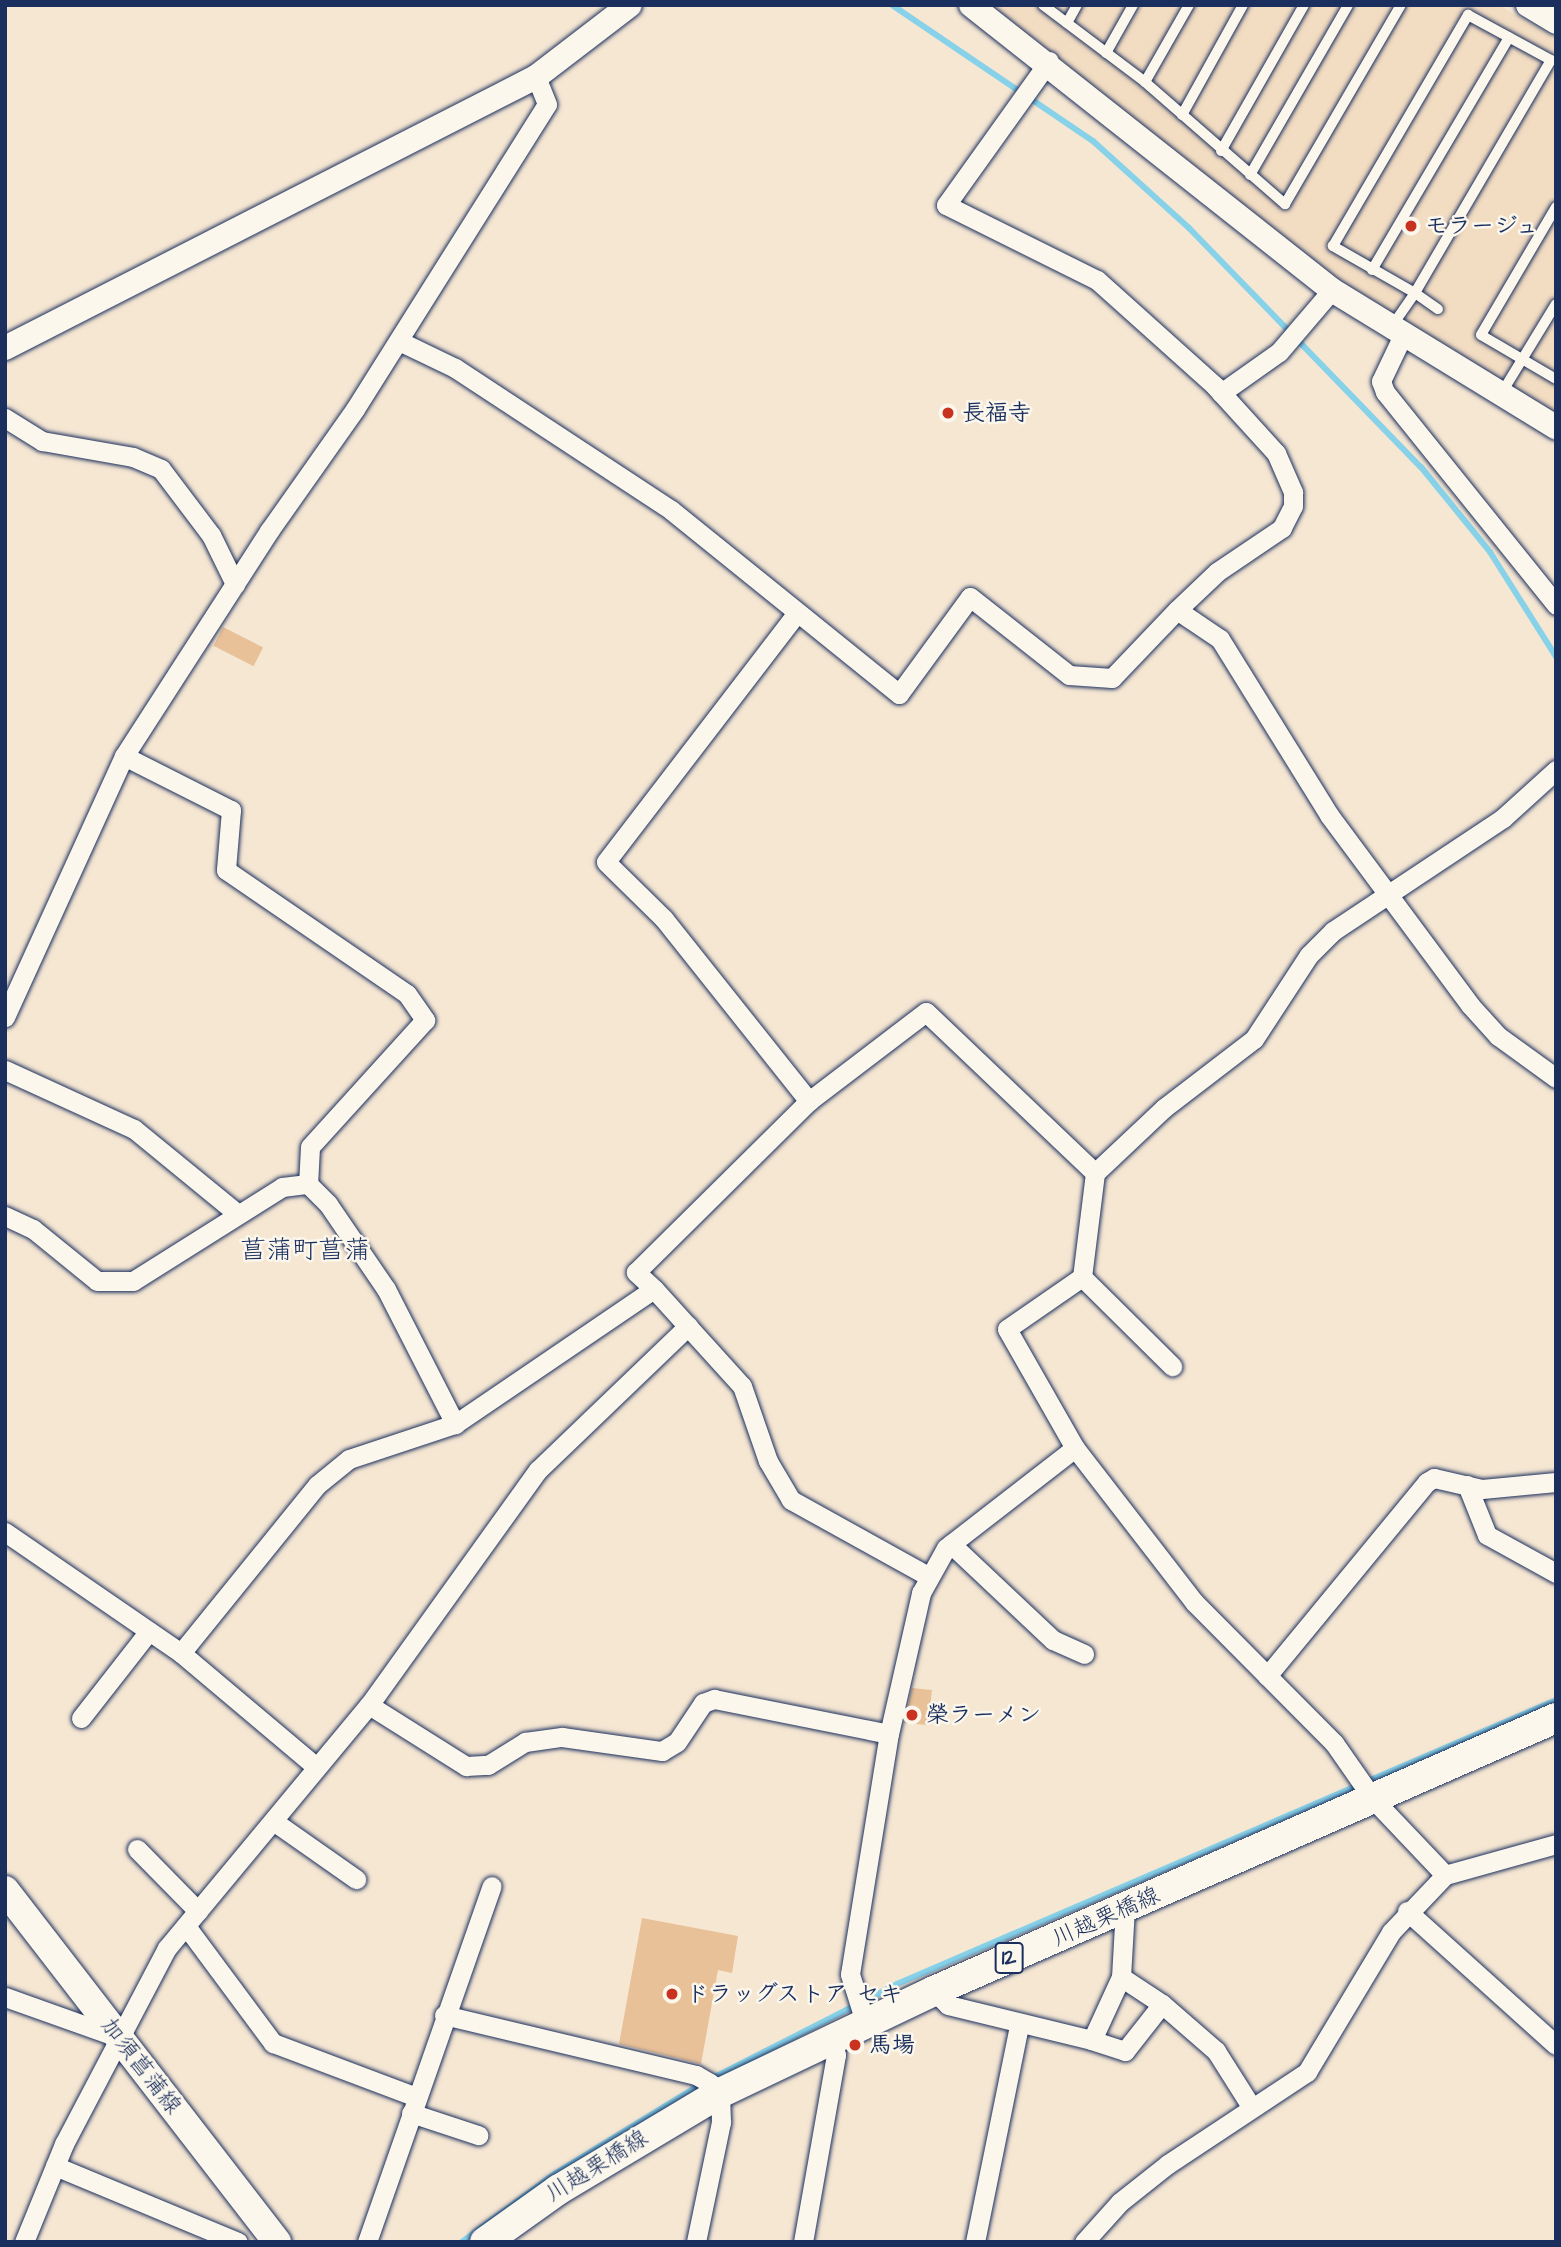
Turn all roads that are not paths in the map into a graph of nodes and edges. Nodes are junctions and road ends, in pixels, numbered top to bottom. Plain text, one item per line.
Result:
1 (630, 5) edge
2 (971, 5) edge
3 (1043, 5) edge
4 (1077, 5) edge
5 (1133, 5) edge
6 (1189, 5) edge
7 (1243, 5) edge
8 (1304, 5) edge
9 (1348, 5) edge
10 (1401, 5) edge
11 (1528, 5) edge
12 (1556, 22) edge
13 (1067, 23) junction
14 (1509, 37) junction
15 (1106, 53) junction
16 (1049, 61) junction
17 (1553, 61) edge
18 (536, 77) junction
19 (1145, 82) junction
20 (1182, 115) junction
21 (1222, 151) junction
22 (1250, 176) junction
23 (1556, 207) edge
24 (1372, 270) junction
25 (1332, 290) junction
26 (1415, 293) junction
27 (1556, 304) edge
28 (1438, 309) dead end
29 (1396, 333) junction
30 (399, 341) junction
31 (5, 348) edge
32 (1522, 360) junction
33 (1556, 379) edge
34 (1221, 393) junction
35 (1500, 394) junction
36 (5, 418) edge
37 (1556, 427) edge
38 (235, 584) junction
39 (1556, 605) edge
40 (1177, 610) junction
41 (796, 614) junction
42 (124, 756) junction
43 (1556, 770) edge
44 (1385, 895) junction
45 (5, 1017) edge
46 (5, 1070) edge
47 (1556, 1078) edge
48 (808, 1101) junction
49 (1095, 1173) junction
50 (308, 1184) junction
51 (238, 1214) junction
52 (5, 1216) edge
53 (1082, 1278) junction
54 (654, 1289) junction
55 (688, 1326) junction
56 (1172, 1366) dead end
57 (455, 1424) junction
58 (1075, 1448) junction
59 (1556, 1482) edge
60 (1467, 1485) junction
61 (5, 1532) edge
62 (951, 1544) junction
63 (1556, 1573) edge
64 (928, 1576) junction
65 (149, 1631) junction
66 (181, 1653) junction
67 (1084, 1654) dead end
68 (1267, 1676) junction
69 (369, 1705) junction
70 (81, 1718) dead end
71 (1556, 1718) edge
72 (889, 1734) junction
73 (315, 1766) junction
74 (1373, 1799) junction
75 (276, 1823) junction
76 (1556, 1844) edge
77 (137, 1849) dead end
78 (1445, 1875) junction
79 (356, 1879) dead end
80 (492, 1885) dead end
81 (5, 1890) edge
82 (1125, 1908) junction
83 (1407, 1911) junction
84 (192, 1919) junction
85 (1121, 1978) junction
86 (934, 1991) junction
87 (5, 1997) edge
88 (1162, 2004) junction
89 (444, 2015) junction
90 (865, 2022) junction
91 (1019, 2025) junction
92 (120, 2038) junction
93 (832, 2038) junction
94 (1092, 2040) junction
95 (1556, 2045) edge
96 (720, 2093) junction
97 (414, 2105) junction
98 (1252, 2108) junction
99 (478, 2135) dead end
100 (55, 2166) junction
101 (24, 2242) edge
102 (238, 2242) edge
103 (277, 2242) edge
104 (368, 2242) edge
105 (485, 2242) edge
106 (696, 2242) edge
107 (803, 2242) edge
108 (975, 2242) edge
109 (1083, 2242) edge

1 - 18 street
2 - 16 street
3 - 13 lane
4 - 13 lane
5 - 15 lane
6 - 19 lane
7 - 20 lane
8 - 21 lane
9 - 22 lane
10 - 22 lane
11 - 12 street
13 - 15 lane
14 - 17 lane
14 - 24 lane
14 - 24 lane
15 - 19 lane
16 - 25 street
16 - 34 street
17 - 26 lane
18 - 30 street
18 - 31 street
19 - 20 lane
20 - 21 lane
21 - 22 lane
23 - 32 lane
24 - 26 lane
25 - 29 street
25 - 34 street
26 - 28 lane
26 - 29 lane
27 - 32 lane
29 - 35 street
29 - 39 street
30 - 38 street
30 - 41 street
32 - 33 lane
32 - 35 lane
34 - 40 street
35 - 37 street
36 - 38 street
38 - 42 street
40 - 41 street
40 - 44 street
41 - 48 street
42 - 45 street
42 - 50 street
43 - 44 street
44 - 47 street
44 - 49 street
46 - 51 street
48 - 49 street
48 - 54 street
49 - 53 street
50 - 51 street
50 - 57 street
51 - 52 street
53 - 56 street
53 - 58 street
54 - 55 street
54 - 57 street
55 - 64 street
55 - 69 street
57 - 66 street
58 - 62 street
58 - 68 street
59 - 60 street
60 - 63 street
60 - 68 street
61 - 65 street
62 - 64 street
62 - 67 street
64 - 72 street
65 - 66 street
65 - 70 street
66 - 73 street
68 - 74 street
69 - 72 street
69 - 73 street
71 - 74 main road, 川越栗橋線 / 12
72 - 90 street
73 - 75 street
74 - 78 street
74 - 82 main road, 川越栗橋線 / 12
75 - 79 street
75 - 84 street
76 - 78 street
77 - 84 street
78 - 83 street
80 - 89 street
81 - 92 main road, 加須菖蒲線
82 - 85 street
82 - 86 main road, 川越栗橋線 / 12
83 - 95 street
83 - 98 street
84 - 92 street
84 - 97 street
85 - 88 street
85 - 94 street
86 - 90 main road, 川越栗橋線 / 12
86 - 91 street
87 - 92 street
88 - 94 street
88 - 98 street
89 - 96 street
89 - 97 street
90 - 93 main road, 川越栗橋線 / 12
91 - 94 street
91 - 108 street
92 - 100 street
92 - 103 main road, 加須菖蒲線
93 - 96 main road, 川越栗橋線 / 12
93 - 107 street
96 - 105 main road, 川越栗橋線 / 12
96 - 106 street
97 - 99 street
97 - 104 street
98 - 109 street
100 - 101 street
100 - 102 street

